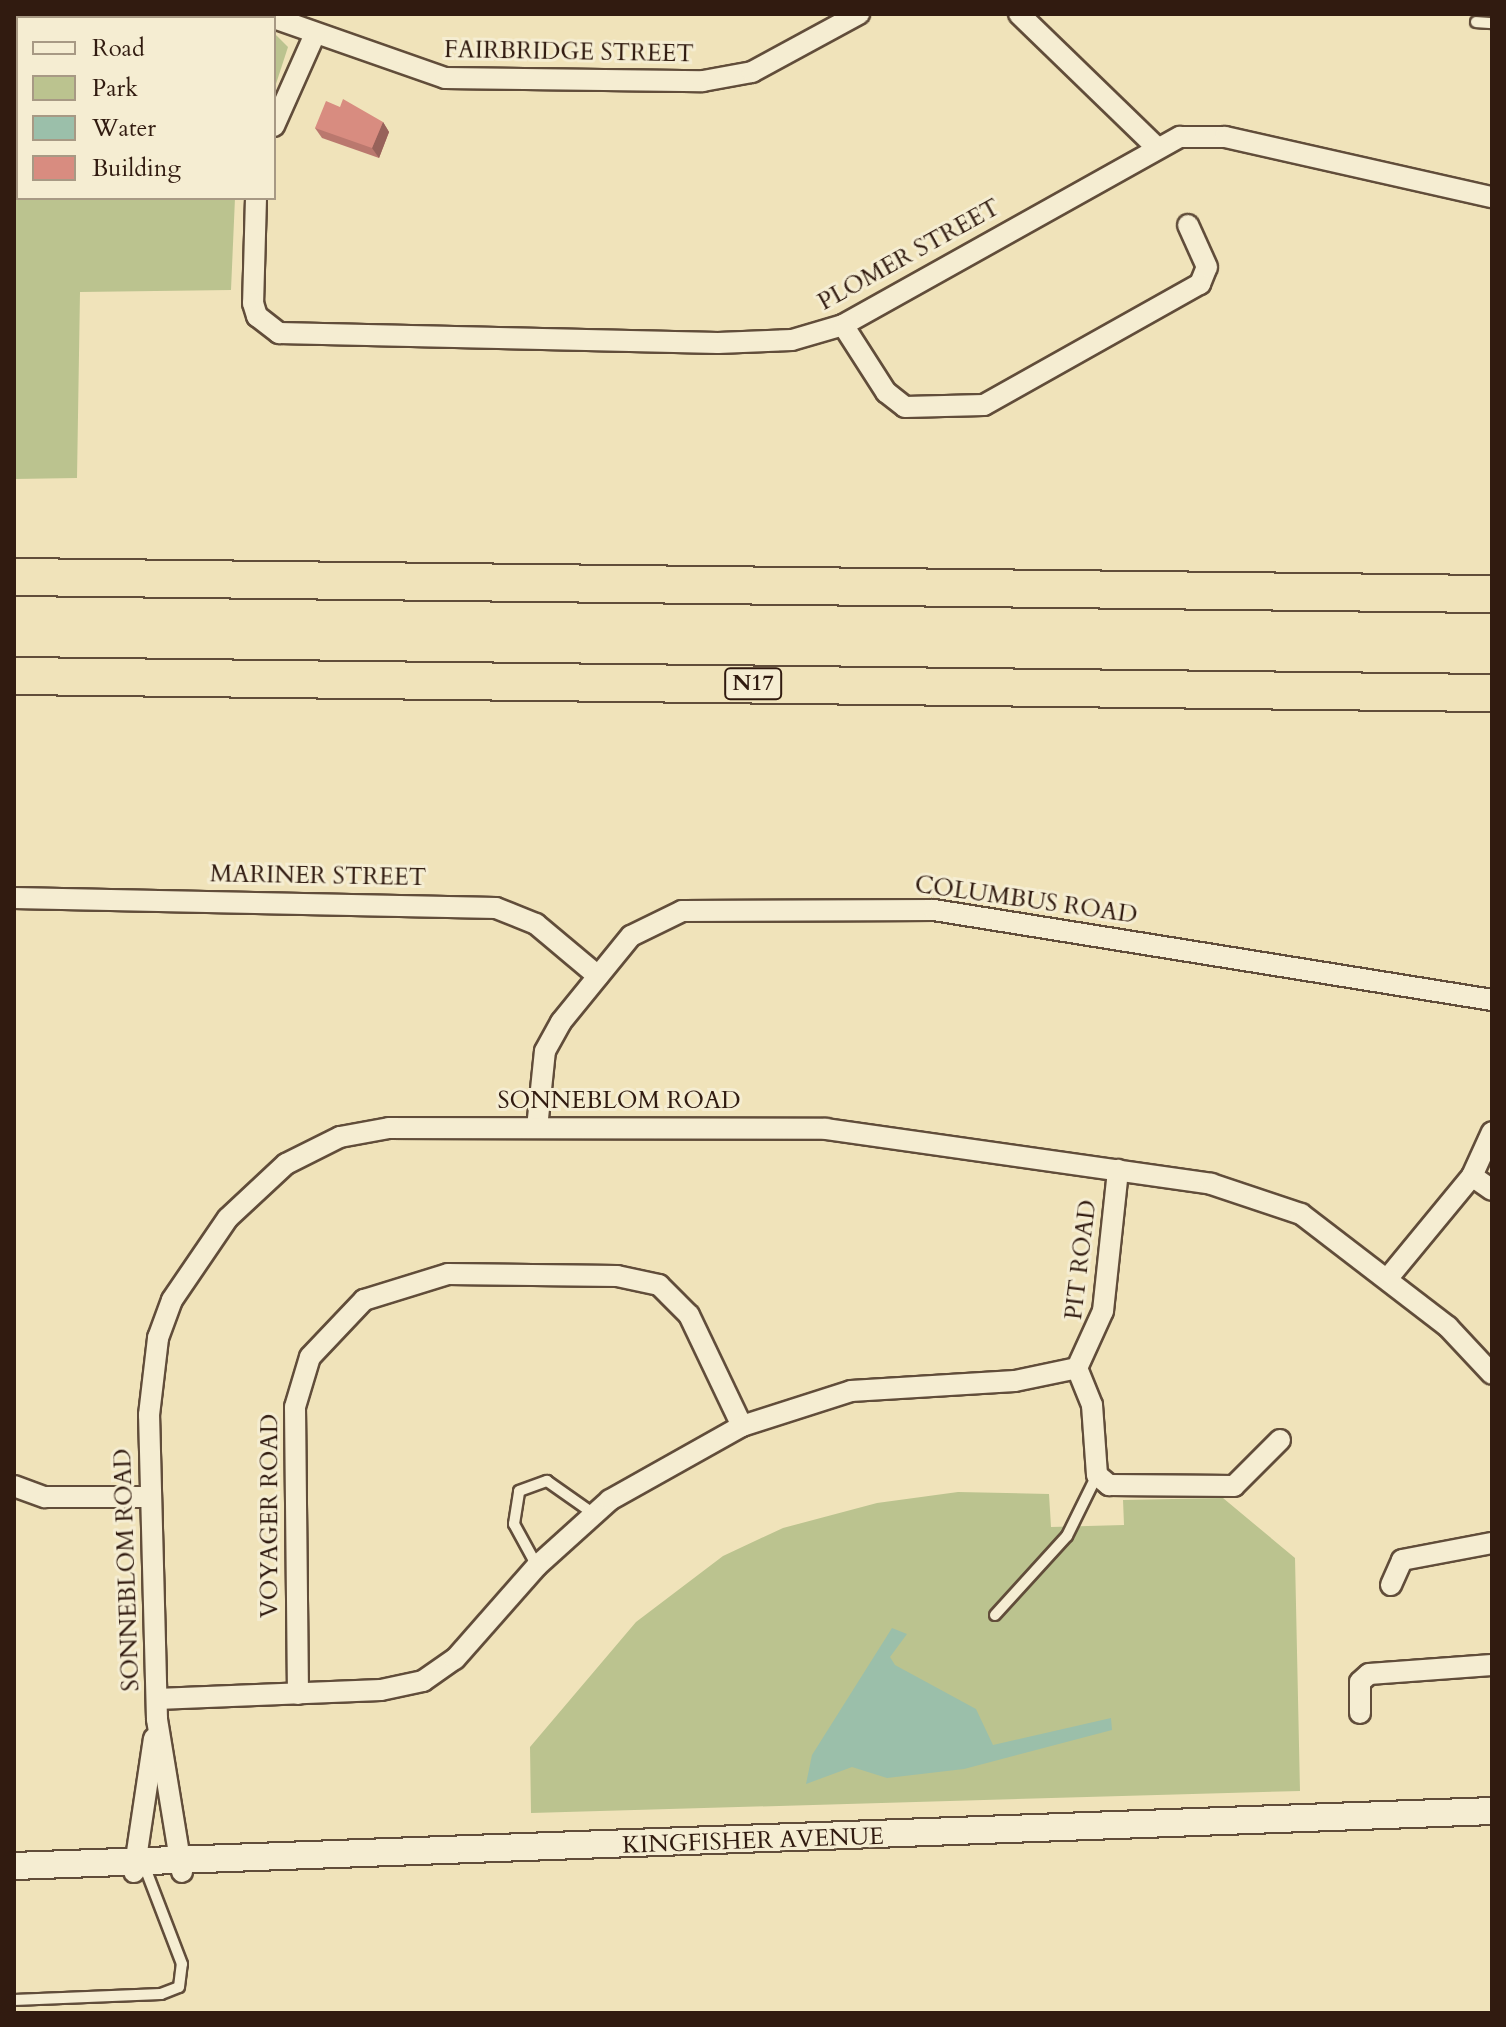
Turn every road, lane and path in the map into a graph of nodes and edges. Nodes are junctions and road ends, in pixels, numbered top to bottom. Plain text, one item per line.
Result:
1 (859, 14) edge
2 (1019, 14) edge
3 (276, 19) edge
4 (1476, 22) dead end
5 (1492, 23) edge
6 (315, 34) junction
7 (276, 122) edge
8 (1154, 145) junction
9 (1492, 197) edge
10 (256, 200) edge
11 (1188, 225) dead end
12 (843, 325) junction
13 (14, 577) edge
14 (1492, 594) edge
15 (14, 676) edge
16 (1492, 693) edge
17 (14, 898) edge
18 (598, 976) junction
19 (1492, 1000) edge
20 (537, 1128) junction
21 (1492, 1132) edge
22 (1118, 1170) junction
23 (1472, 1176) junction
24 (1492, 1190) edge
25 (1388, 1278) junction
26 (1077, 1368) junction
27 (1492, 1374) edge
28 (742, 1426) junction
29 (1280, 1440) dead end
30 (1097, 1475) junction
31 (14, 1486) edge
32 (149, 1497) junction
33 (594, 1514) junction
34 (1492, 1543) edge
35 (537, 1566) junction
36 (1391, 1585) dead end
37 (995, 1615) dead end
38 (1492, 1665) edge
39 (298, 1694) junction
40 (157, 1709) junction
41 (1360, 1713) dead end
42 (1492, 1811) edge
43 (1492, 1827) edge
44 (14, 1866) edge
45 (182, 1866) junction
46 (138, 1869) junction
47 (14, 1877) edge
48 (14, 2000) edge

1 - 6 street, FAIRBRIDGE STREET
2 - 8 street
3 - 6 street, FAIRBRIDGE STREET
4 - 5 lane
6 - 7 street
8 - 9 street, PLOMER STREET
8 - 12 street, PLOMER STREET
10 - 12 street, PLOMER STREET
11 - 12 street
13 - 14 highway
15 - 16 highway, N17
17 - 18 street, MARINER STREET
18 - 19 street, COLUMBUS ROAD
18 - 20 street, COLUMBUS ROAD
20 - 22 street, SONNEBLOM ROAD
20 - 32 street, SONNEBLOM ROAD
21 - 23 street
22 - 25 street, SONNEBLOM ROAD
22 - 26 street, PIT ROAD
23 - 24 street
23 - 25 street
25 - 27 street, SONNEBLOM ROAD
26 - 28 street
26 - 30 street
28 - 33 street
28 - 39 street, VOYAGER ROAD
29 - 30 street
30 - 37 lane
31 - 32 street
32 - 40 street, SONNEBLOM ROAD
33 - 35 street
33 - 35 lane
34 - 36 street
35 - 39 street
38 - 41 street
39 - 40 street
40 - 45 street, SONNEBLOM ROAD
40 - 46 street, SONNEBLOM ROAD
42 - 45 street, KINGFISHER AVENUE
43 - 45 street, KINGFISHER AVENUE
44 - 46 street, KINGFISHER AVENUE
45 - 46 street, KINGFISHER AVENUE
46 - 47 street, KINGFISHER AVENUE
46 - 48 lane

